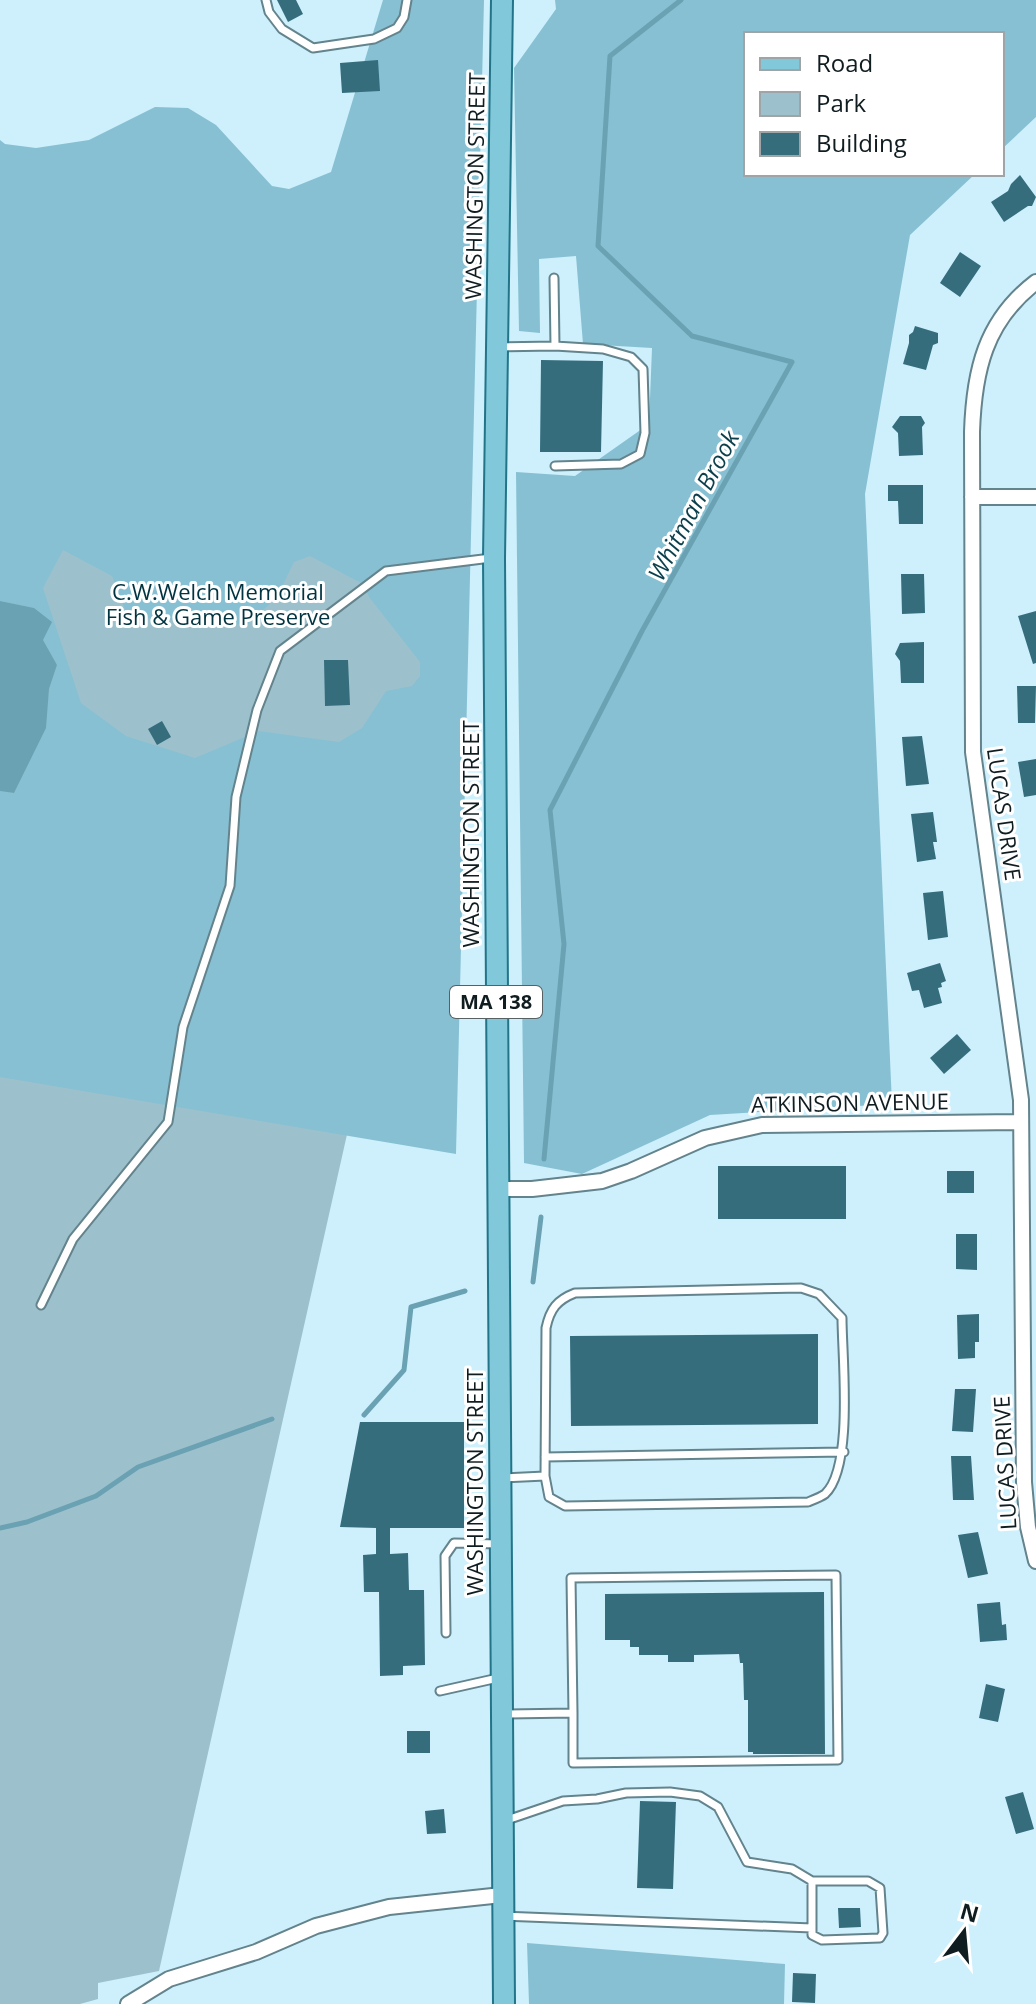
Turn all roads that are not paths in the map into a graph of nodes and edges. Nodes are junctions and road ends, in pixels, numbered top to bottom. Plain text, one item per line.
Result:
1 (266, 0) edge
2 (407, 0) edge
3 (502, 0) edge
4 (554, 278) dead end
5 (1036, 282) edge
6 (555, 346) junction
7 (497, 347) junction
8 (555, 466) dead end
9 (972, 497) junction
10 (1036, 497) edge
11 (494, 558) junction
12 (1021, 1122) junction
13 (498, 1189) junction
14 (41, 1305) dead end
15 (844, 1452) junction
16 (545, 1457) junction
17 (545, 1476) junction
18 (498, 1478) junction
19 (499, 1544) junction
20 (1036, 1561) edge
21 (446, 1633) dead end
22 (500, 1677) junction
23 (440, 1691) dead end
24 (573, 1713) junction
25 (500, 1714) junction
26 (501, 1822) junction
27 (812, 1881) junction
28 (502, 1895) junction
29 (502, 1916) junction
30 (812, 1928) junction
31 (128, 2004) edge
32 (504, 2004) edge

1 - 2 lane
3 - 7 main road, WASHINGTON STREET / MA 138
4 - 6 lane
5 - 9 street, LUCAS DRIVE
6 - 7 lane
6 - 8 lane
7 - 11 main road, WASHINGTON STREET / MA 138
9 - 10 street
9 - 12 street, LUCAS DRIVE
11 - 13 main road, WASHINGTON STREET / MA 138
11 - 14 lane
12 - 13 street, ATKINSON AVENUE
12 - 20 street, LUCAS DRIVE
13 - 18 main road, WASHINGTON STREET / MA 138
15 - 16 lane
15 - 16 lane
15 - 17 lane
16 - 17 lane
17 - 18 lane
18 - 19 main road, WASHINGTON STREET / MA 138
19 - 21 lane
19 - 22 main road, WASHINGTON STREET / MA 138
22 - 23 lane
22 - 25 main road, WASHINGTON STREET / MA 138
24 - 24 lane
24 - 25 lane
25 - 26 main road, WASHINGTON STREET / MA 138
26 - 27 lane
26 - 28 main road, WASHINGTON STREET / MA 138
27 - 30 lane
27 - 30 lane
28 - 29 main road, WASHINGTON STREET / MA 138
28 - 31 street
29 - 30 lane
29 - 32 main road, WASHINGTON STREET / MA 138

